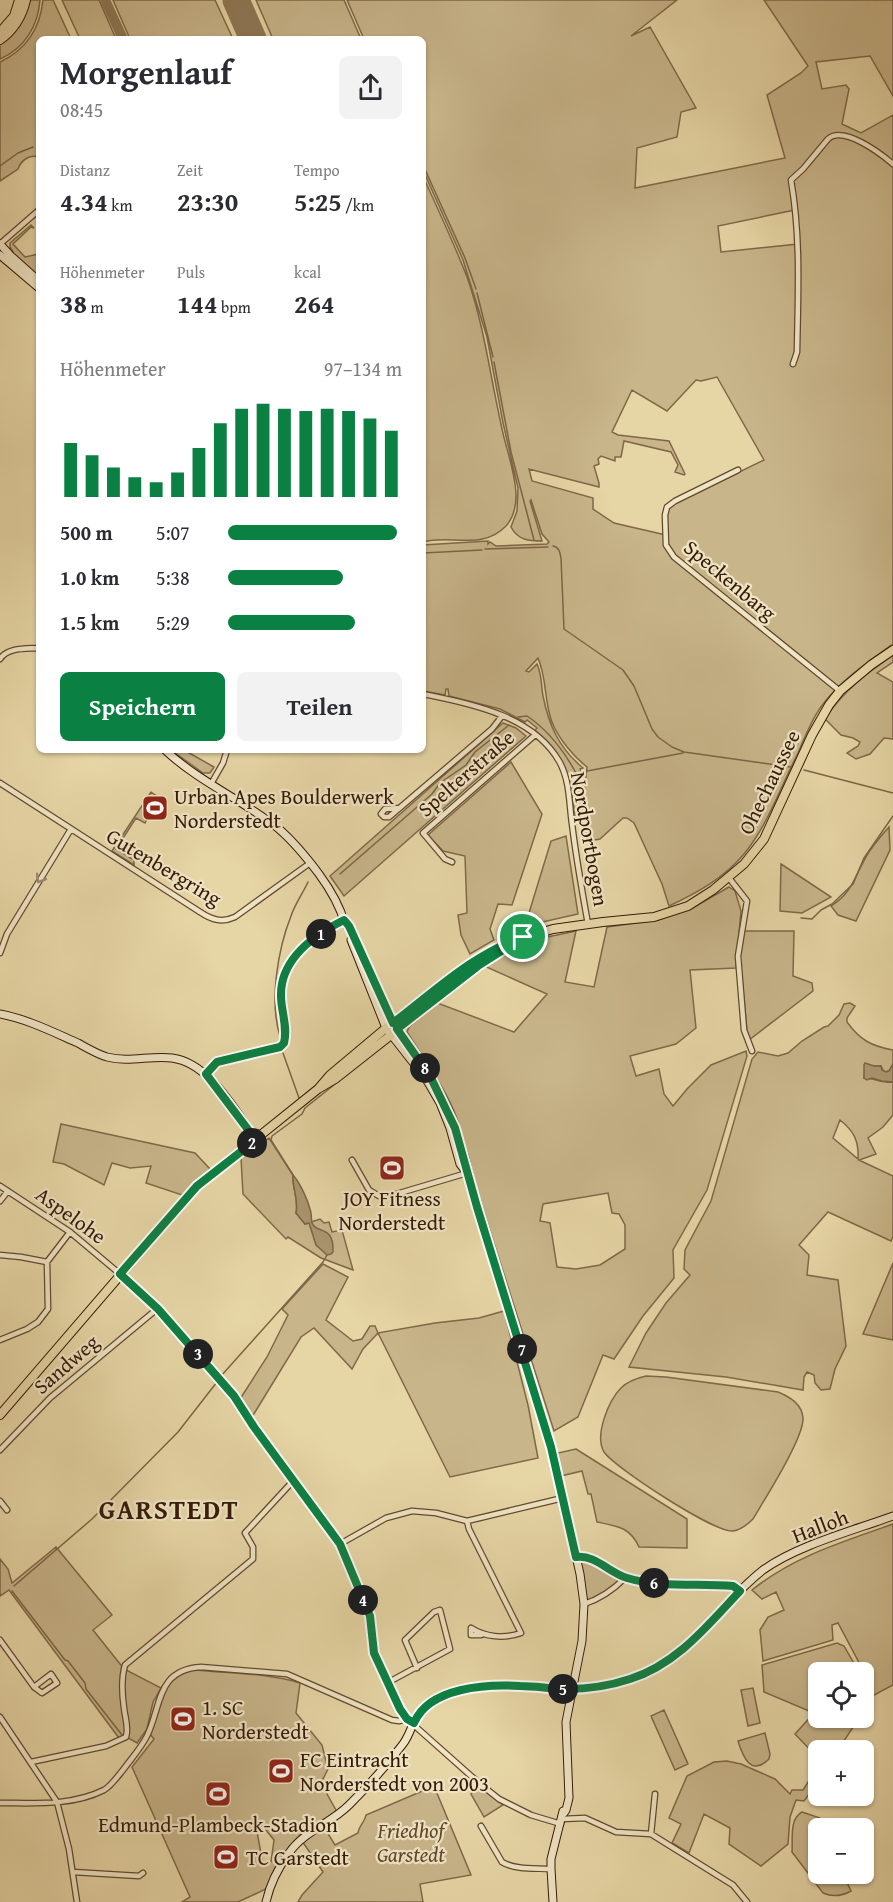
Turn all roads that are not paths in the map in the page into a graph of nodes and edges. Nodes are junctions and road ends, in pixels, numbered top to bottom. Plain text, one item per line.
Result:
1 (19, 0) edge
2 (26, 0) edge
3 (0, 32) edge
4 (0, 40) edge
5 (893, 164) edge
6 (36, 213) edge
7 (0, 244) edge
8 (0, 255) edge
9 (36, 279) edge
10 (36, 285) edge
11 (793, 364) dead end
12 (738, 471) dead end
13 (36, 648) edge
14 (893, 650) edge
15 (1, 655) edge
16 (840, 691) junction
17 (426, 695) edge
18 (502, 716) junction
19 (535, 735) junction
20 (169, 753) edge
21 (226, 753) edge
22 (0, 783) edge
23 (211, 784) junction
24 (399, 808) dead end
25 (71, 829) junction
26 (452, 862) dead end
27 (310, 863) junction
28 (729, 878) junction
29 (344, 920) junction
30 (588, 924) junction
31 (0, 929) edge
32 (7, 934) junction
33 (0, 953) edge
34 (0, 1014) edge
35 (392, 1028) junction
36 (752, 1051) dead end
37 (206, 1074) junction
38 (256, 1140) junction
39 (352, 1160) dead end
40 (467, 1173) junction
41 (0, 1186) edge
42 (8, 1191) junction
43 (0, 1201) edge
44 (70, 1232) junction
45 (0, 1255) edge
46 (46, 1262) junction
47 (120, 1274) junction
48 (158, 1309) junction
49 (0, 1340) edge
50 (0, 1415) edge
51 (0, 1450) edge
52 (294, 1480) junction
53 (563, 1498) junction
54 (0, 1501) edge
55 (7, 1510) dead end
56 (893, 1516) edge
57 (467, 1521) junction
58 (340, 1544) junction
59 (576, 1557) junction
60 (625, 1578) junction
61 (740, 1591) junction
62 (584, 1604) junction
63 (481, 1635) dead end
64 (0, 1640) edge
65 (417, 1668) junction
66 (387, 1683) junction
67 (34, 1686) junction
68 (573, 1689) junction
69 (0, 1717) edge
70 (410, 1721) junction
71 (32, 1762) junction
72 (655, 1794) dead end
73 (57, 1802) junction
74 (0, 1803) edge
75 (562, 1819) junction
76 (481, 1826) dead end
77 (651, 1834) junction
78 (550, 1869) junction
79 (73, 1872) junction
80 (142, 1873) dead end
81 (77, 1902) edge
82 (266, 1902) edge
83 (553, 1902) edge
84 (747, 1902) edge

1 - 3 highway
2 - 4 highway
5 - 11 street
6 - 7 street
7 - 9 main road
8 - 10 main road
12 - 16 street, Speckenbarg
13 - 15 street
14 - 16 main road, Ohechaussee
16 - 28 main road, Ohechaussee
17 - 18 street, Nordportbogen
18 - 19 street, Nordportbogen
18 - 24 street
19 - 26 street, Spelterstraße
19 - 30 street, Nordportbogen
20 - 23 main road
21 - 23 street
22 - 25 street, Gutenbergring
23 - 27 main road
25 - 27 street, Gutenbergring
25 -> 32 street
27 - 29 main road
28 - 30 main road, Ohechaussee
28 - 36 street
29 - 35 main road
29 - 37 street
30 - 35 main road, Ohechaussee
31 - 32 street
32 - 33 street
34 - 37 main road
35 - 38 main road, Ohechaussee
35 - 40 main road
37 - 38 main road
38 - 47 main road, Ohechaussee
39 - 40 street
40 - 53 main road
41 - 42 street, Aspelohe
42 - 43 street
42 - 44 street, Aspelohe
44 - 46 street
44 - 47 street, Aspelohe
45 - 46 street
46 - 49 street
47 - 48 street, Aspelohe
47 - 50 main road, Ohechaussee
48 - 51 street, Sandweg
48 - 52 street, Aspelohe
52 - 58 street, Aspelohe
52 - 71 street
53 - 57 street
53 - 59 main road
54 - 55 street
56 - 61 main road, Halloh
57 - 58 street
57 - 63 street
58 - 66 street, Aspelohe
59 - 60 street
59 - 62 main road
60 - 61 street
60 - 62 street
61 - 68 main road, Halloh
62 - 68 main road
64 - 67 street
65 - 65 street
65 - 66 street
66 - 70 street, Aspelohe
67 - 67 street
68 - 70 main road, Halloh
68 - 75 main road
69 - 71 street
70 - 73 street
70 - 75 street, Aspelohe
70 - 82 main road, Halloh
71 - 73 street
72 - 77 street
73 - 74 street
73 - 79 street
75 - 77 street, Aspelohe
75 - 78 main road
76 - 78 street
77 - 84 street
78 - 83 main road
79 - 80 street
79 - 81 street

